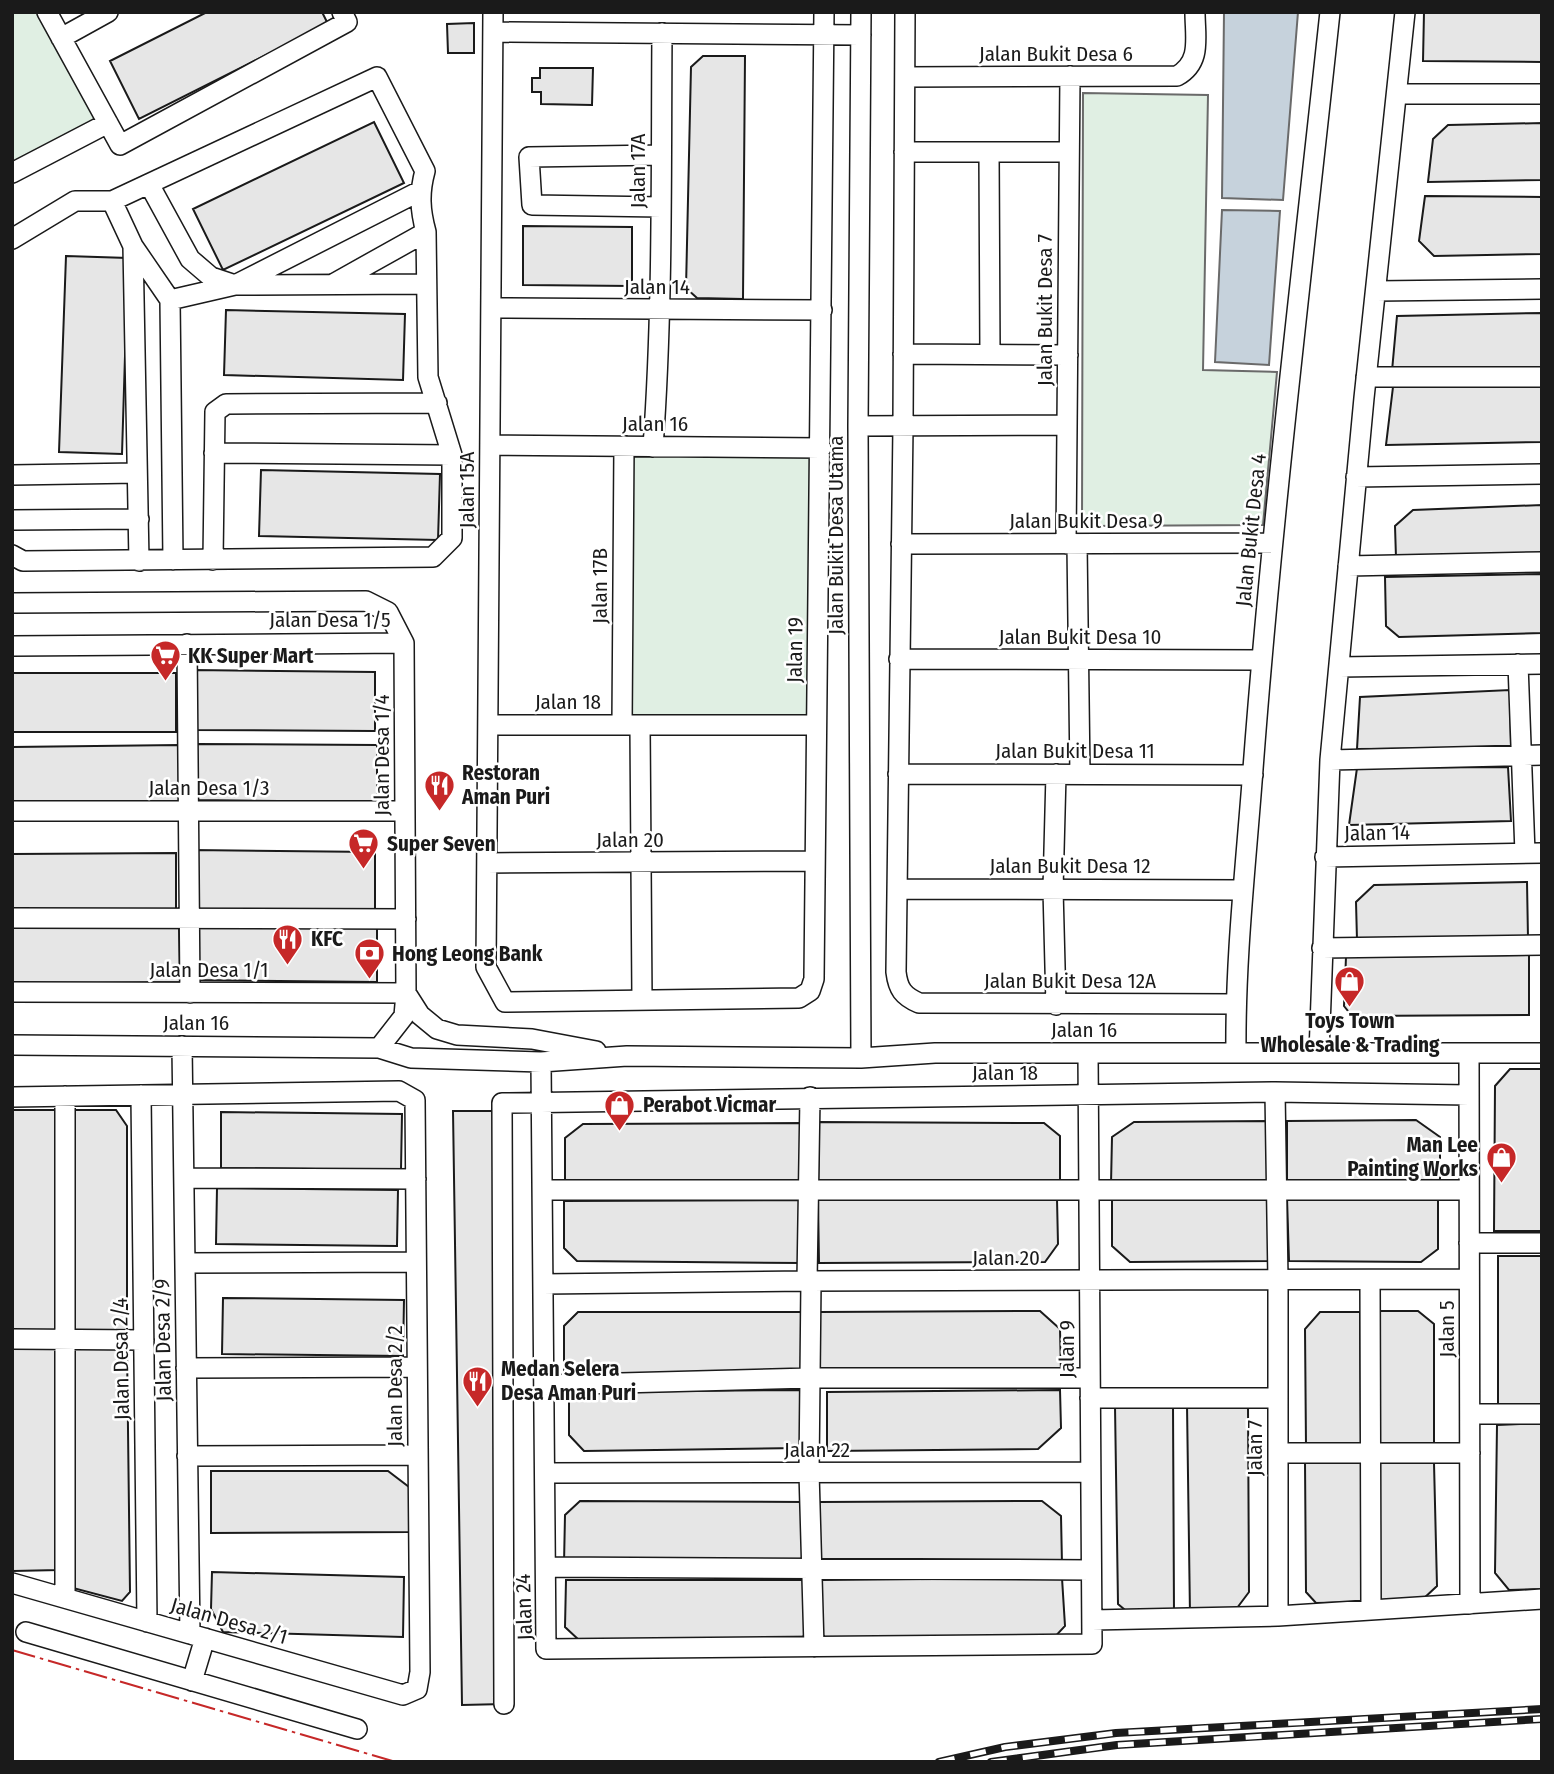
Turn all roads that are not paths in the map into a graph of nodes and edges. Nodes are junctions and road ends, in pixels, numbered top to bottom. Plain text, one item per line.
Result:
1 (47, 12) edge
2 (108, 12) edge
3 (342, 12) edge
4 (493, 12) edge
5 (824, 12) edge
6 (861, 12) edge
7 (905, 12) edge
8 (1195, 12) edge
9 (1330, 12) edge
10 (1405, 12) edge
11 (493, 32) junction
12 (662, 33) junction
13 (824, 35) junction
14 (861, 35) junction
15 (61, 38) junction
16 (1070, 76) junction
17 (905, 77) junction
18 (1397, 94) junction
19 (1542, 94) edge
20 (108, 123) junction
21 (904, 152) junction
22 (989, 152) junction
23 (1069, 152) junction
24 (661, 155) junction
25 (12, 173) edge
26 (149, 184) junction
27 (420, 191) junction
28 (112, 201) junction
29 (661, 207) junction
30 (426, 232) junction
31 (12, 239) edge
32 (133, 246) junction
33 (425, 284) junction
34 (235, 285) junction
35 (332, 285) junction
36 (1542, 289) edge
37 (1376, 291) junction
38 (170, 300) junction
39 (491, 308) junction
40 (660, 310) junction
41 (822, 310) junction
42 (904, 354) junction
43 (990, 354) junction
44 (1068, 355) junction
45 (1366, 377) junction
46 (1542, 377) edge
47 (437, 403) junction
48 (1067, 425) junction
49 (858, 426) junction
50 (903, 426) junction
51 (490, 445) junction
52 (624, 446) junction
53 (653, 447) junction
54 (821, 448) junction
55 (214, 453) junction
56 (452, 455) junction
57 (137, 473) junction
58 (1542, 474) edge
59 (12, 475) edge
60 (1356, 477) junction
61 (139, 519) junction
62 (12, 520) edge
63 (1272, 543) junction
64 (901, 544) junction
65 (1071, 544) junction
66 (12, 555) edge
67 (173, 560) junction
68 (213, 560) junction
69 (139, 561) junction
70 (1542, 562) edge
71 (1348, 566) junction
72 (12, 603) edge
73 (404, 643) junction
74 (187, 644) junction
75 (12, 646) edge
76 (899, 659) junction
77 (1078, 660) junction
78 (1261, 660) junction
79 (1518, 664) junction
80 (1542, 664) edge
81 (1339, 667) junction
82 (488, 725) junction
83 (631, 725) junction
84 (817, 725) junction
85 (1542, 755) edge
86 (1522, 756) junction
87 (1330, 760) junction
88 (898, 774) junction
89 (1056, 774) junction
90 (1080, 774) junction
91 (1253, 775) junction
92 (12, 811) edge
93 (189, 811) junction
94 (405, 811) junction
95 (1533, 853) edge
96 (1325, 857) junction
97 (815, 861) junction
98 (641, 862) junction
99 (487, 863) junction
100 (898, 889) junction
101 (1053, 889) junction
102 (1241, 890) junction
103 (12, 918) edge
104 (406, 919) junction
105 (189, 920) junction
106 (1542, 945) edge
107 (1322, 948) junction
108 (12, 992) edge
109 (190, 993) junction
110 (406, 993) junction
111 (642, 1000) junction
112 (1236, 1004) junction
113 (1056, 1005) junction
114 (12, 1045) edge
115 (182, 1046) junction
116 (379, 1048) junction
117 (1088, 1053) junction
118 (1236, 1053) junction
119 (1319, 1053) junction
120 (1469, 1054) junction
121 (1542, 1054) edge
122 (627, 1056) junction
123 (860, 1058) junction
124 (541, 1062) junction
125 (1275, 1092) junction
126 (183, 1094) junction
127 (1469, 1094) junction
128 (141, 1095) junction
129 (1089, 1095) junction
130 (12, 1097) edge
131 (65, 1097) junction
132 (810, 1097) junction
133 (542, 1102) junction
134 (184, 1178) junction
135 (416, 1179) junction
136 (809, 1188) junction
137 (1089, 1189) junction
138 (542, 1190) junction
139 (1276, 1190) junction
140 (1469, 1190) junction
141 (1542, 1242) edge
142 (1469, 1243) junction
143 (416, 1262) junction
144 (185, 1263) junction
145 (1469, 1279) junction
146 (1089, 1280) junction
147 (1278, 1280) junction
148 (1370, 1280) junction
149 (809, 1281) junction
150 (543, 1284) junction
151 (12, 1339) edge
152 (65, 1339) junction
153 (144, 1340) junction
154 (417, 1367) junction
155 (186, 1368) junction
156 (810, 1378) junction
157 (1089, 1378) junction
158 (544, 1385) junction
159 (1090, 1398) junction
160 (1278, 1398) junction
161 (1470, 1414) junction
162 (1542, 1414) edge
163 (1278, 1453) junction
164 (1372, 1453) junction
165 (1470, 1453) junction
166 (418, 1455) junction
167 (187, 1456) junction
168 (809, 1472) junction
169 (1090, 1472) junction
170 (545, 1473) junction
171 (546, 1567) junction
172 (812, 1568) junction
173 (1091, 1570) junction
174 (12, 1583) edge
175 (65, 1598) junction
176 (1542, 1599) edge
177 (1470, 1604) junction
178 (1371, 1610) junction
179 (1278, 1616) junction
180 (1092, 1620) junction
181 (147, 1622) junction
182 (26, 1632) dead end
183 (197, 1636) junction
184 (1092, 1644) joint
185 (814, 1647) junction
186 (420, 1672) joint
187 (192, 1681) junction
188 (504, 1704) dead end
189 (357, 1729) dead end

1 - 15 street
2 - 15 street
3 - 20 street
4 - 11 street, Jalan 15A
5 - 13 street
6 - 14 street, Jalan Bukit Desa Utama
7 - 17 street
8 - 16 street, Jalan Bukit Desa 6
9 - 63 street, Jalan Bukit Desa 4
10 - 18 street
11 - 12 street
11 - 39 street, Jalan 15A
12 - 13 street
12 - 24 street, Jalan 17A
13 - 14 street
13 - 41 street, Jalan 19
14 - 49 street, Jalan Bukit Desa Utama
15 - 20 street
16 - 17 street, Jalan Bukit Desa 6
16 - 23 street, Jalan Bukit Desa 7
17 - 21 street
18 - 19 street
18 - 37 street
20 - 25 street
21 - 22 street
21 - 42 street
22 - 23 street
22 - 43 street
23 - 44 street, Jalan Bukit Desa 7
24 - 29 street, Jalan 17A
24 - 29 street
26 - 27 street
26 - 28 street
26 - 34 street
27 - 30 street
27 - 34 street
28 - 31 street
28 - 32 street
29 - 40 street, Jalan 17A
30 - 33 street
30 - 35 street
32 - 38 street
32 - 57 street
33 - 35 street
33 - 47 street
34 - 35 street
34 - 38 street
36 - 37 street
37 - 45 street
38 - 67 street
39 - 40 street, Jalan 14
39 - 51 street, Jalan 15A
40 - 41 street, Jalan 14
40 - 53 street, Jalan 17A
41 - 54 street, Jalan 19
42 - 43 street
42 - 50 street
43 - 44 street
44 - 48 street, Jalan Bukit Desa 7
45 - 46 street
45 - 60 street
47 - 55 street
47 - 56 street
48 - 50 street
48 - 65 street, Jalan Bukit Desa 7
49 - 50 street
49 - 123 street, Jalan Bukit Desa Utama
50 - 64 street
51 - 52 street, Jalan 16
51 - 82 street, Jalan 15A
52 - 53 street, Jalan 16
52 - 83 street, Jalan 17B
53 - 54 street, Jalan 16
54 - 84 street, Jalan 19
55 - 56 street
55 - 68 street
56 - 68 street
57 - 59 street
57 - 61 street
58 - 60 street
60 - 71 street
61 - 62 street
61 - 69 street
63 - 65 street, Jalan Bukit Desa 9
63 - 78 street, Jalan Bukit Desa 4
64 - 65 street, Jalan Bukit Desa 9
64 - 76 street
65 - 77 street, Jalan Bukit Desa 7
66 - 69 street
67 - 68 street
67 - 69 street
70 - 71 street
71 - 81 street
72 - 73 street, Jalan Desa 1/5
73 - 74 street, Jalan Desa 1/5
73 - 94 street, Jalan Desa 1/4
74 - 75 street, Jalan Desa 1/5
74 - 93 street
76 - 77 street, Jalan Bukit Desa 10
76 - 88 street
77 - 78 street, Jalan Bukit Desa 10
77 - 90 street, Jalan Bukit Desa 7
78 - 91 street, Jalan Bukit Desa 4
79 - 80 street
79 - 81 street
79 - 86 street
81 - 87 street
82 - 83 street, Jalan 18
82 - 99 street, Jalan 15A
83 - 84 street, Jalan 18
83 - 98 street, Jalan 17B
84 - 97 street, Jalan 19
85 - 86 street
86 - 87 street
86 - 95 street
87 - 96 street
88 - 89 street, Jalan Bukit Desa 11
88 - 100 street
89 - 90 street, Jalan Bukit Desa 11
89 - 101 street
90 - 91 street, Jalan Bukit Desa 11
91 - 102 street, Jalan Bukit Desa 4
92 - 93 street, Jalan Desa 1/3
93 - 94 street, Jalan Desa 1/3
93 - 105 street
94 - 104 street, Jalan Desa 1/4
95 - 96 street, Jalan 14
96 - 107 street, Jalan 14
97 - 98 street, Jalan 20
97 - 111 street, Jalan 19
98 - 99 street, Jalan 20
98 - 111 street, Jalan 17B
99 - 111 street, Jalan 15A
100 - 101 street, Jalan Bukit Desa 12
100 - 113 street, Jalan Bukit Desa 12A
101 - 102 street, Jalan Bukit Desa 12
101 - 113 street
102 - 112 street, Jalan Bukit Desa 4
103 - 105 street
104 - 105 street
104 - 110 street, Jalan Desa 1/4
105 - 109 street
106 - 107 street
107 - 119 street, Jalan 14
108 - 109 street, Jalan Desa 1/1
109 - 110 street, Jalan Desa 1/1
110 - 116 street
110 - 122 street, Jalan 16
112 - 113 street, Jalan Bukit Desa 12A
112 - 118 street, Jalan Bukit Desa 4
114 - 115 street, Jalan 16
115 - 116 street, Jalan 16
115 - 126 street, Jalan Desa 2/9
116 - 124 street, Jalan 16
117 - 118 street, Jalan 16
117 - 123 street, Jalan 16
117 - 129 street, Jalan 9
118 - 119 street, Jalan 16
119 - 120 street, Jalan 16
120 - 121 street, Jalan 16
120 - 127 street, Jalan 5
122 - 123 street, Jalan 16
122 - 124 street, Jalan 16
124 - 133 street, Jalan 24
125 - 127 street, Jalan 18
125 - 129 street, Jalan 18
125 - 139 street, Jalan 7
126 - 128 street
126 - 134 street, Jalan Desa 2/9
126 - 135 street, Jalan Desa 2/2
127 - 140 street, Jalan 5
128 - 131 street
128 - 153 street, Jalan Desa 2/4
129 - 132 street, Jalan 18
129 - 137 street, Jalan 9
130 - 131 street
131 - 152 street
132 - 133 street, Jalan 18
132 - 136 street
133 - 138 street, Jalan 24
133 - 188 street, Jalan 18
134 - 135 street
134 - 144 street, Jalan Desa 2/9
135 - 143 street, Jalan Desa 2/2
136 - 137 street
136 - 138 street
136 - 149 street
137 - 139 street
137 - 146 street, Jalan 9
138 - 150 street, Jalan 24
139 - 140 street
139 - 147 street, Jalan 7
140 - 142 street, Jalan 5
141 - 142 street
142 - 145 street, Jalan 5
143 - 144 street
143 - 154 street, Jalan Desa 2/2
144 - 155 street, Jalan Desa 2/9
145 - 148 street, Jalan 20
145 - 161 street, Jalan 5
146 - 147 street, Jalan 20
146 - 149 street, Jalan 20
146 - 157 street, Jalan 9
147 - 148 street, Jalan 20
147 - 160 street, Jalan 7
148 - 164 street
149 - 150 street, Jalan 20
149 - 156 street
150 - 158 street, Jalan 24
151 - 152 street
152 - 153 street
152 - 175 street
153 - 181 street, Jalan Desa 2/4
154 - 155 street
154 - 166 street, Jalan Desa 2/2
155 - 167 street, Jalan Desa 2/9
156 - 157 street
156 - 158 street
156 - 168 street
157 - 159 street, Jalan 9
158 - 170 street, Jalan 24
159 - 160 street
159 - 169 street, Jalan 9
160 - 163 street, Jalan 7
161 - 162 street
161 - 165 street, Jalan 5
163 - 164 street
163 - 179 street, Jalan 7
164 - 165 street
164 - 178 street
165 - 177 street, Jalan 5
166 - 167 street
166 - 186 street, Jalan Desa 2/2
167 - 183 street, Jalan Desa 2/9
168 - 169 street, Jalan 22
168 - 170 street, Jalan 22
168 - 172 street
169 - 173 street, Jalan 9
170 - 171 street, Jalan 24
171 - 172 street
171 - 185 street, Jalan 24
172 - 173 street
172 - 185 street
173 - 180 street, Jalan 9
174 - 175 street, Jalan Desa 2/1
175 - 181 street, Jalan Desa 2/1
176 - 177 street
177 - 178 street
178 - 179 street
179 - 180 street
180 - 184 street, Jalan 9
181 - 183 street, Jalan Desa 2/1
182 - 187 street
183 - 186 street, Jalan Desa 2/1
183 - 187 street, Jalan Desa 2/9
184 - 185 street, Jalan 24
187 - 189 street

